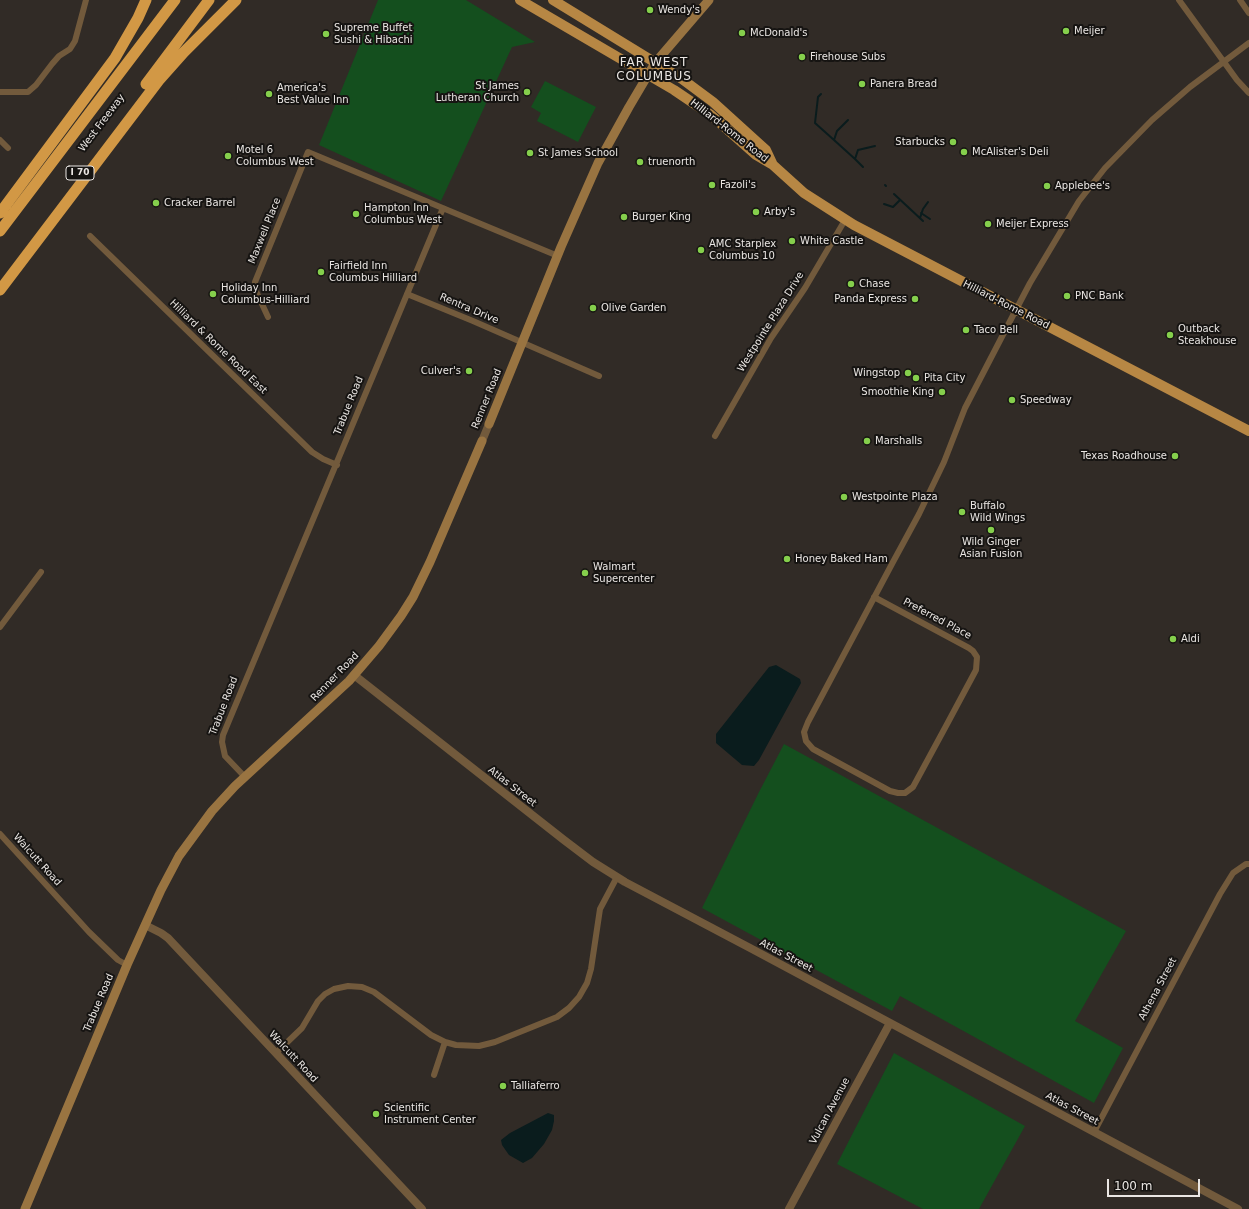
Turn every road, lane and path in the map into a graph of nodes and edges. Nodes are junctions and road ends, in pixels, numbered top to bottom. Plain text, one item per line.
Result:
1 (86, 0) edge
2 (146, 0) edge
3 (166, 0) edge
4 (175, 0) edge
5 (209, 0) edge
6 (236, 0) edge
7 (520, 0) edge
8 (553, 0) edge
9 (708, 0) edge
10 (1179, 0) edge
11 (1240, 0) edge
12 (1249, 13) edge
13 (144, 41) junction
14 (1249, 43) edge
15 (1224, 61) junction
16 (655, 63) junction
17 (648, 75) junction
18 (0, 92) edge
19 (1249, 93) edge
20 (0, 140) edge
21 (8, 148) dead end
22 (772, 165) junction
23 (443, 208) junction
24 (0, 213) edge
25 (845, 220) junction
26 (0, 232) edge
27 (90, 236) dead end
28 (558, 256) junction
29 (0, 279) edge
30 (0, 290) edge
31 (407, 294) junction
32 (1016, 310) junction
33 (268, 317) dead end
34 (522, 343) junction
35 (599, 376) dead end
36 (489, 424) joint
37 (1249, 431) edge
38 (715, 436) dead end
39 (482, 441) joint
40 (337, 464) junction
41 (41, 572) dead end
42 (874, 597) junction
43 (0, 627) edge
44 (354, 675) junction
45 (245, 777) junction
46 (0, 834) edge
47 (1249, 864) edge
48 (617, 877) junction
49 (145, 925) junction
50 (127, 965) junction
51 (890, 1023) junction
52 (445, 1042) junction
53 (276, 1053) junction
54 (434, 1074) dead end
55 (1094, 1132) junction
56 (25, 1209) edge
57 (422, 1209) edge
58 (789, 1209) edge
59 (1238, 1209) edge

1 - 18 street
2 - 24 highway
3 - 13 highway
4 - 13 highway, West Freeway / I 70
5 - 29 highway, West Freeway / I 70
6 - 30 highway
7 - 17 main road, Hilliard-Rome Road
8 - 16 main road, Hilliard-Rome Road
9 - 16 main road, Renner Road
10 - 15 street
11 - 12 street
13 - 26 highway, West Freeway / I 70
14 - 15 street, Preferred Place
15 - 19 street
15 - 32 street, Preferred Place
16 - 17 main road, Renner Road
16 - 22 main road, Hilliard-Rome Road
17 - 22 main road, Hilliard-Rome Road
17 - 28 main road, Renner Road
20 - 21 street
22 - 25 main road, Hilliard-Rome Road
23 - 28 street
23 - 31 street, Trabue Road
23 - 33 street, Maxwell Place
25 - 32 main road, Hilliard-Rome Road
25 - 38 street, Westpointe Plaza Drive
27 - 40 street, Hilliard & Rome Road East
28 - 34 main road, Renner Road
31 - 34 street, Rentra Drive
31 - 40 street, Trabue Road
32 - 37 main road, Hilliard-Rome Road
32 - 42 street, Preferred Place
34 - 35 street
34 - 36 main road, Renner Road
36 - 39 street, Renner Road
39 - 44 main road, Renner Road
40 - 45 street, Trabue Road
41 - 43 street
42 - 42 street, Preferred Place
44 - 45 main road, Renner Road
44 - 48 street, Atlas Street
45 - 49 main road, Trabue Road
46 - 50 street, Walcutt Road
47 - 55 street, Athena Street
48 - 51 street, Atlas Street
48 - 52 street
49 - 50 main road, Trabue Road
49 - 53 street, Walcutt Road
50 - 56 main road, Trabue Road
51 - 55 street, Atlas Street
51 - 58 street, Vulcan Avenue
52 - 53 street
52 - 54 street
53 - 57 street, Walcutt Road
55 - 59 street, Atlas Street

